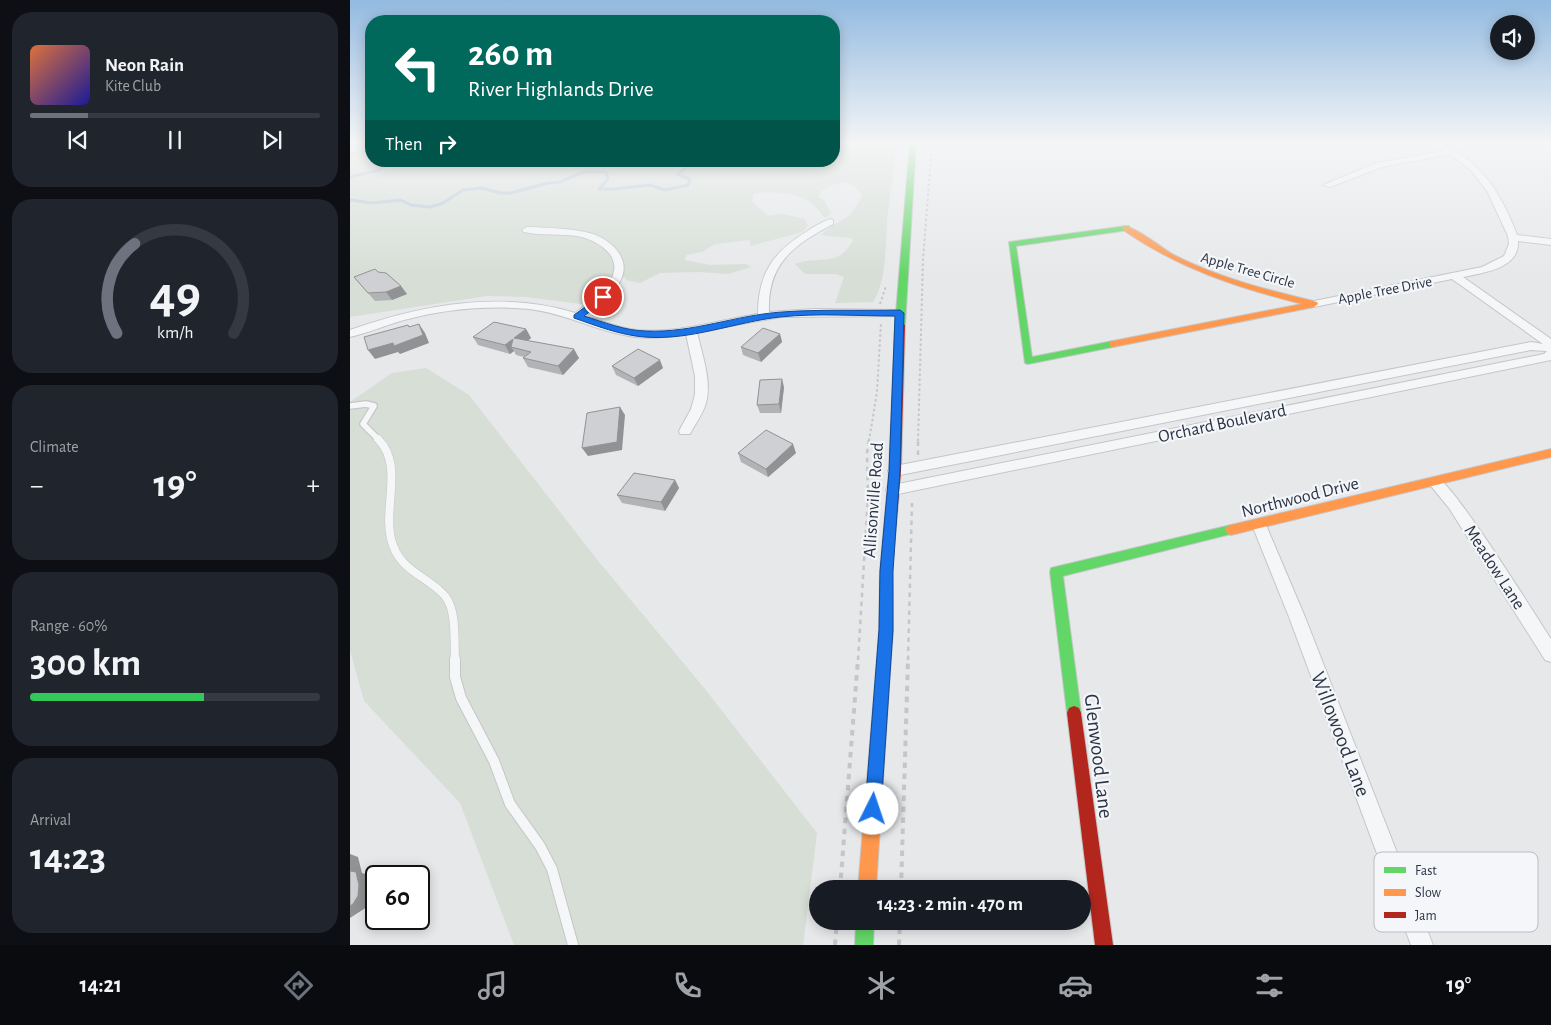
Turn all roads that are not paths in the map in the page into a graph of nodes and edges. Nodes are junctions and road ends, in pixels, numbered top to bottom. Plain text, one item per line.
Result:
1 (910, 187) edge
2 (1488, 187) edge
3 (830, 222) dead end
4 (527, 230) dead end
5 (1514, 238) junction
6 (1551, 242) edge
7 (1455, 276) junction
8 (1314, 304) junction
9 (900, 313) junction
10 (578, 316) junction
11 (764, 316) junction
12 (691, 332) junction
13 (350, 334) edge
14 (1551, 346) edge
15 (1551, 354) edge
16 (350, 406) edge
17 (685, 430) dead end
18 (1551, 453) edge
19 (894, 471) junction
20 (1436, 482) junction
21 (892, 490) junction
22 (1259, 525) junction
23 (1056, 572) joint
24 (1551, 654) edge
25 (1386, 852) edge
26 (869, 880) edge
27 (865, 930) edge
28 (1417, 932) edge
29 (573, 945) edge
30 (864, 945) edge
31 (1104, 945) edge
32 (1422, 945) edge

1 - 9 street, Allisonville Road
2 - 5 street
3 - 11 street
4 - 10 street
5 - 6 street
5 - 7 street, Apple Tree Drive
7 - 8 street, Apple Tree Drive
7 - 14 street, Apple Tree Drive
8 - 8 street, Apple Tree Circle
9 - 11 street
9 - 19 street, Allisonville Road
10 - 12 street
10 - 13 street
11 - 12 street
12 - 17 street
14 - 19 street, Orchard Boulevard
15 - 21 street, Orchard Boulevard
16 - 29 lane
18 - 20 street, Northwood Drive
19 - 21 street, Allisonville Road
20 - 22 street, Northwood Drive
20 - 24 street, Meadow Lane
21 - 26 street, Allisonville Road
22 - 23 street, Northwood Drive
22 - 25 street, Willowood Lane
23 - 31 street, Glenwood Lane
27 - 30 street
28 - 32 street, Willowood Lane

